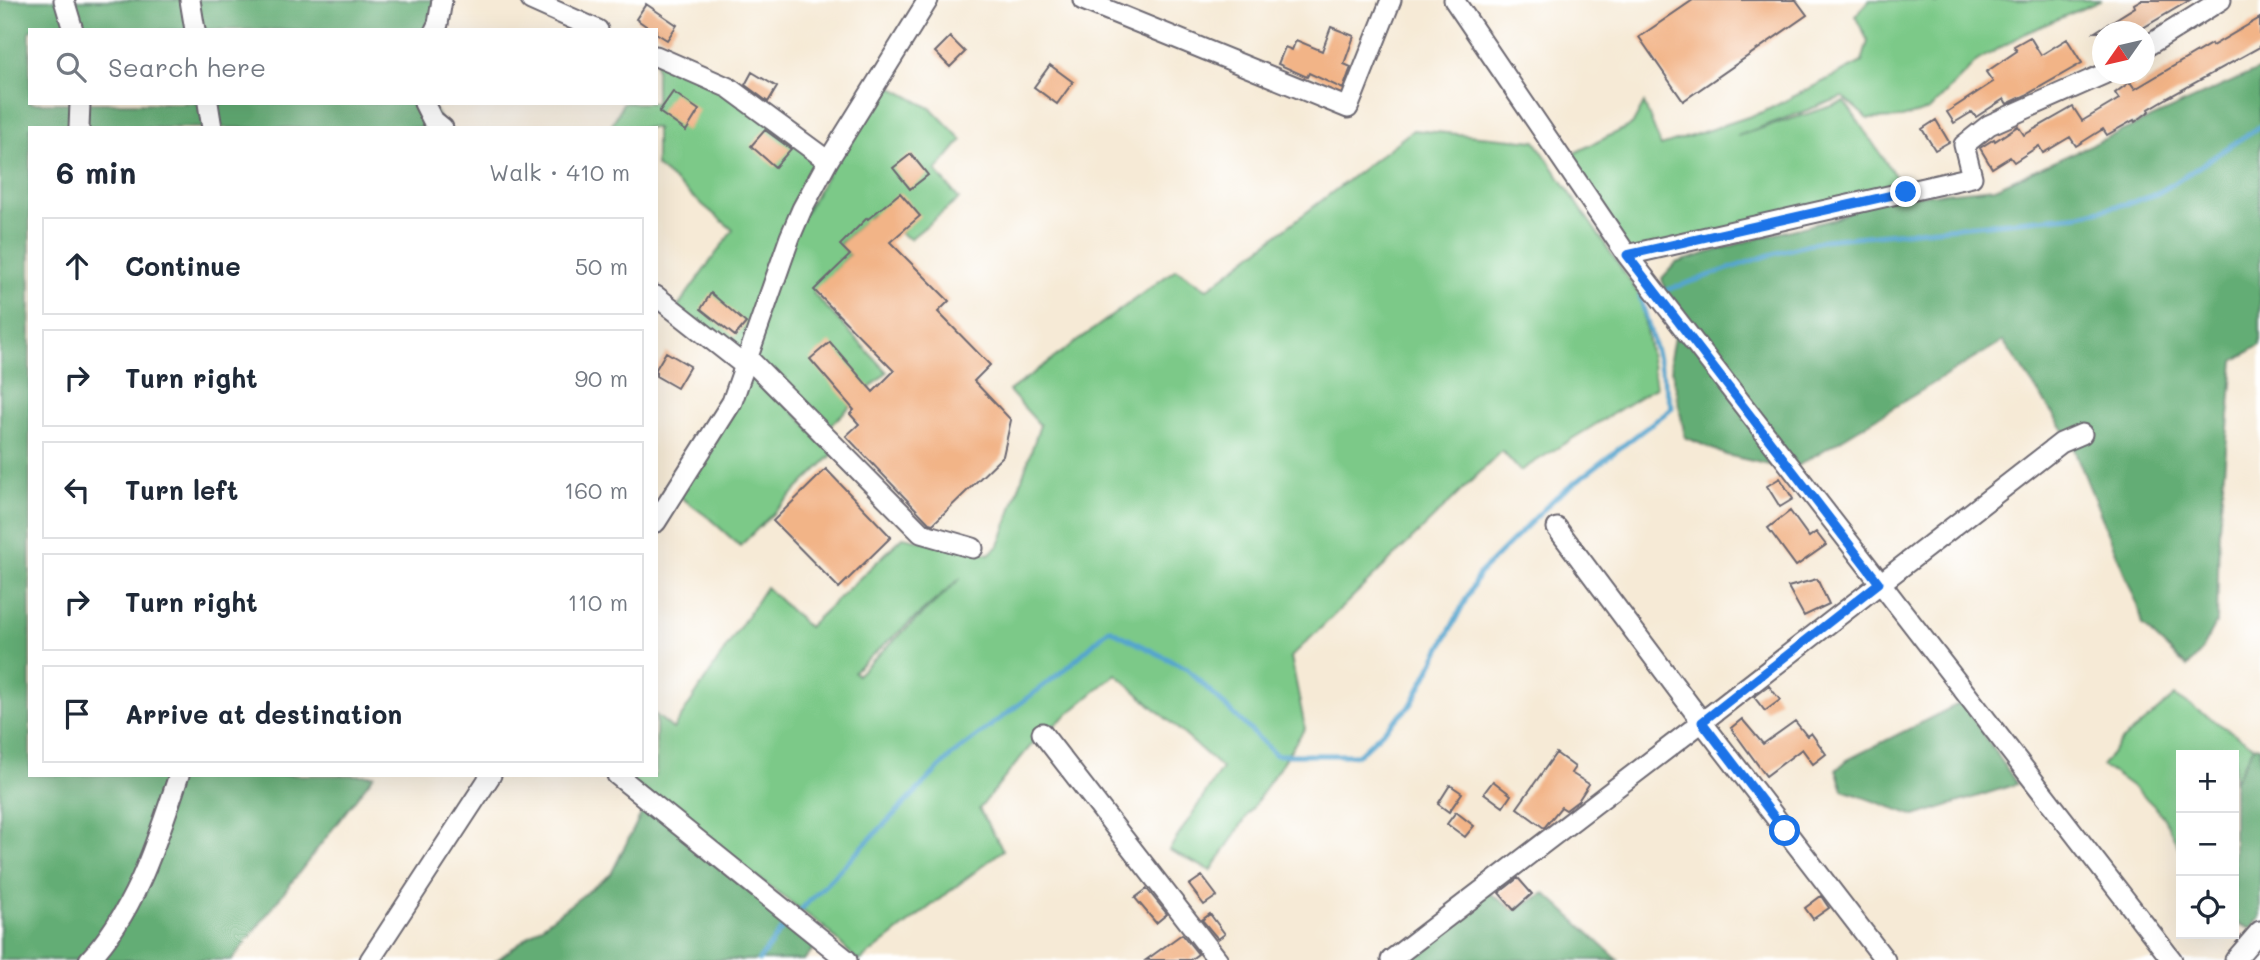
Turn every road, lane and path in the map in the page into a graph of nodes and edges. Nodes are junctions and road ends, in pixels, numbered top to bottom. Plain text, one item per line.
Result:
1 (64, 0) edge
2 (190, 0) edge
3 (442, 0) edge
4 (531, 0) edge
5 (928, 0) edge
6 (1083, 0) edge
7 (1391, 0) edge
8 (1454, 0) edge
9 (2221, 0) edge
10 (73, 28) edge
11 (195, 28) edge
12 (436, 28) edge
13 (594, 28) edge
14 (2155, 41) edge
15 (658, 57) edge
16 (2092, 79) edge
17 (80, 105) edge
18 (208, 105) edge
19 (425, 105) edge
20 (79, 126) edge
21 (212, 126) edge
22 (441, 126) edge
23 (828, 161) junction
24 (1627, 255) junction
25 (658, 297) edge
26 (747, 362) junction
27 (2082, 434) dead end
28 (658, 519) edge
29 (1557, 528) dead end
30 (973, 548) dead end
31 (1879, 583) junction
32 (1702, 722) junction
33 (1042, 733) dead end
34 (178, 777) edge
35 (490, 777) edge
36 (619, 777) edge
37 (2260, 931) edge
38 (89, 960) edge
39 (370, 960) edge
40 (848, 960) edge
41 (1218, 960) edge
42 (1391, 960) edge
43 (1885, 960) edge
44 (2172, 960) edge
45 (2235, 960) edge

1 - 10 street
2 - 11 street
3 - 12 street
4 - 13 street
5 - 23 street
6 - 7 street
8 - 24 street
9 - 14 street
15 - 23 street
16 - 24 street
17 - 20 street
18 - 21 street
19 - 22 street
23 - 26 street
24 - 31 street
25 - 26 street
26 - 28 street
26 - 30 street
27 - 31 street
29 - 32 street
31 - 32 street
31 - 44 street
32 - 42 street
32 - 43 street
33 - 41 street
34 - 38 street
35 - 39 street
36 - 40 street
37 - 45 street

